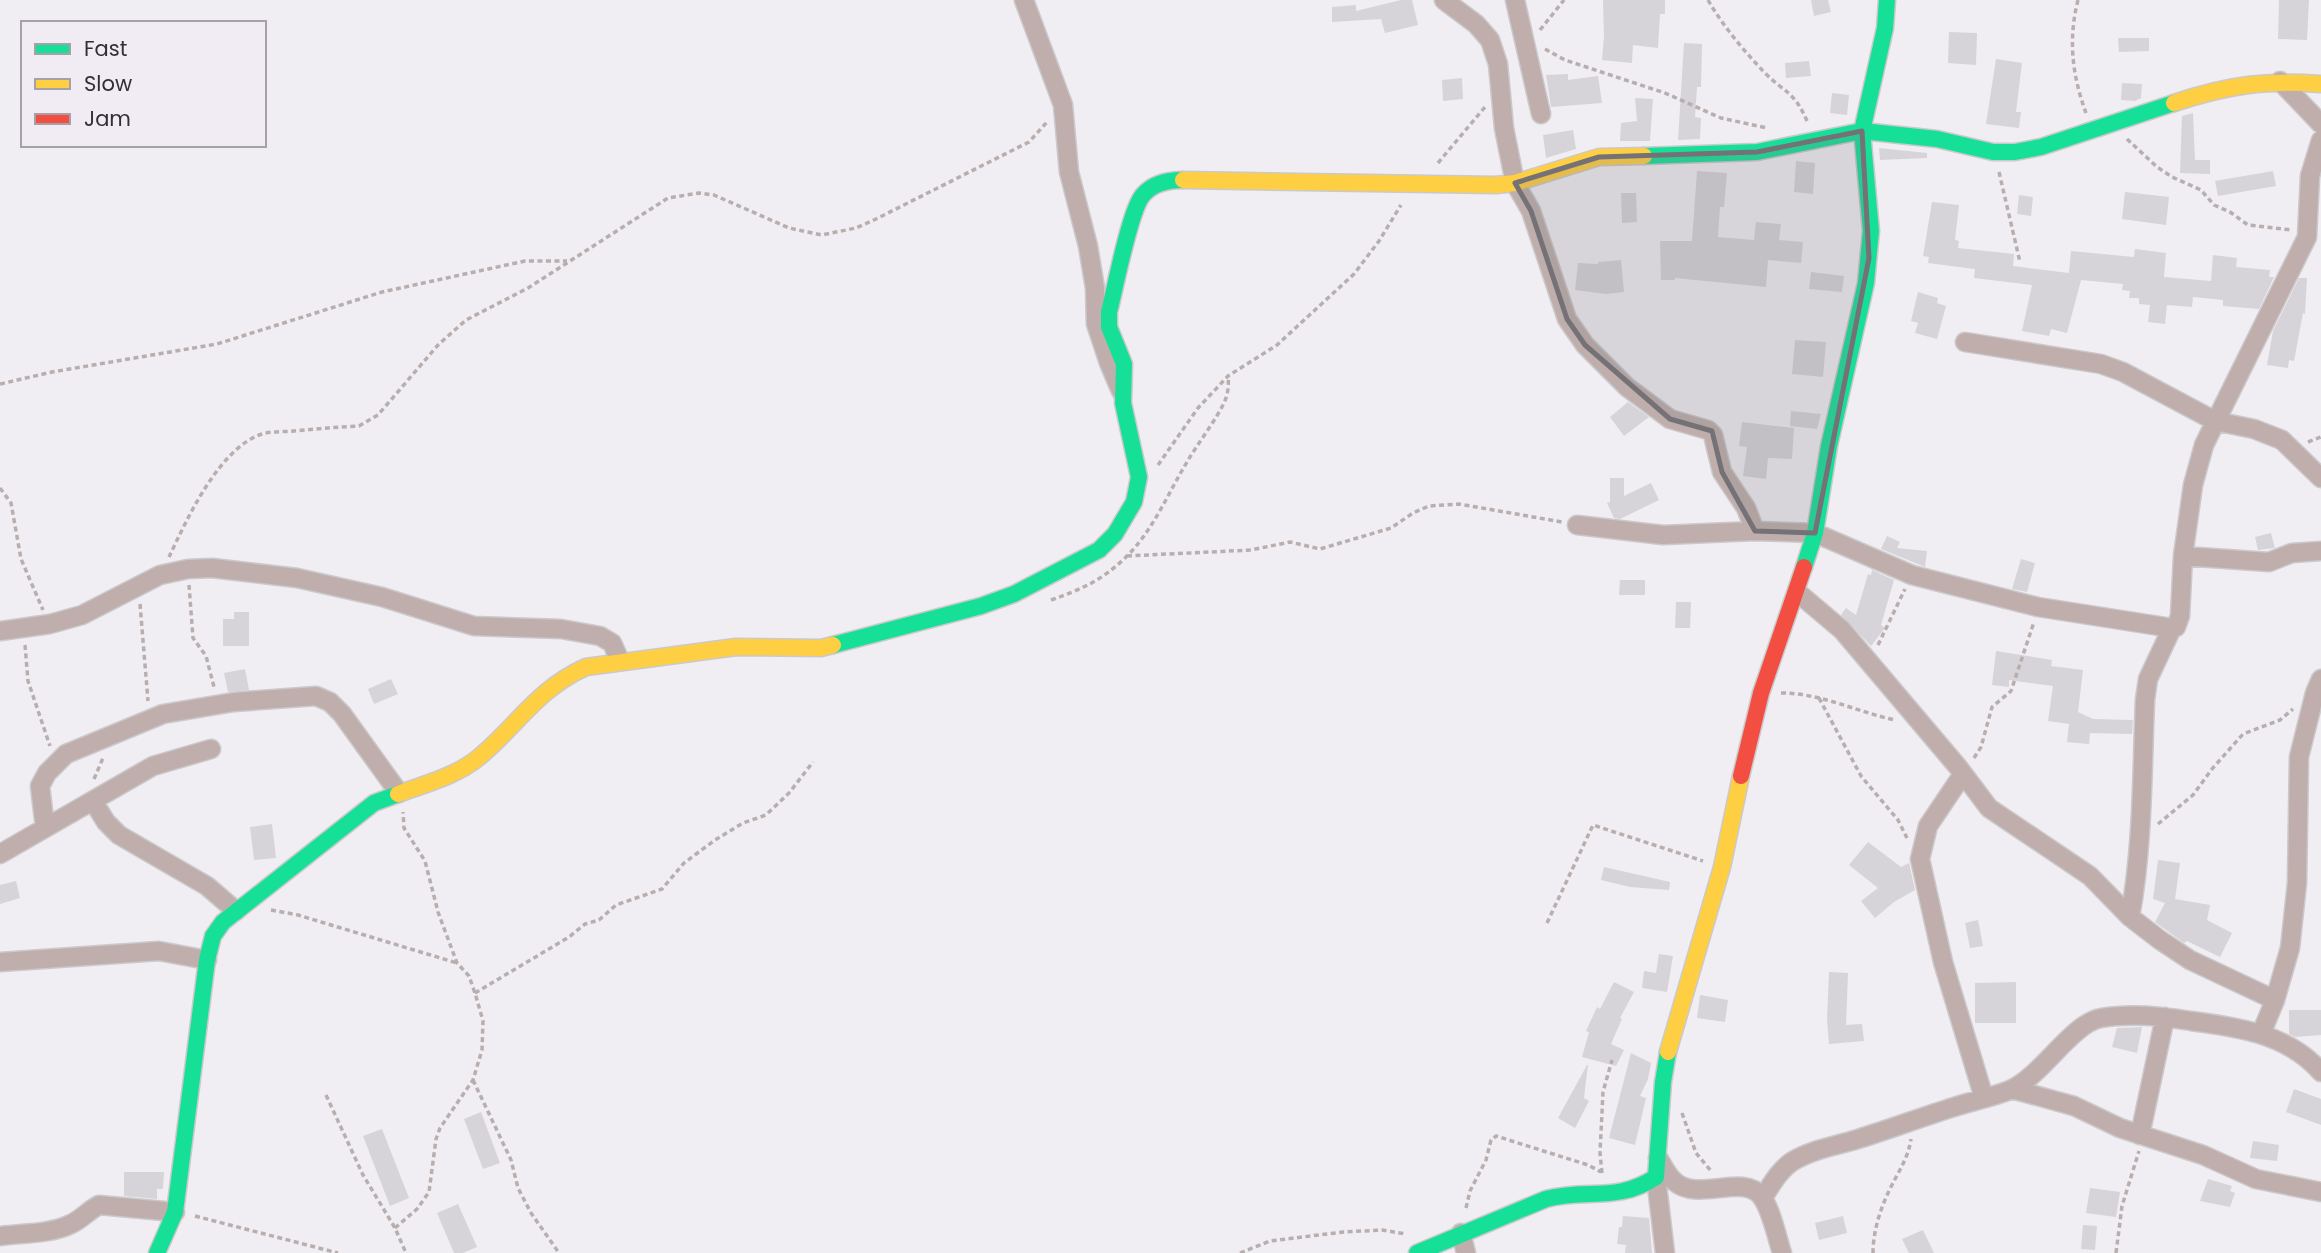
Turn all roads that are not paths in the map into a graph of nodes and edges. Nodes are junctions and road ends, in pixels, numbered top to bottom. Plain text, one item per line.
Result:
1 (1024, 0) edge
2 (1444, 0) edge
3 (1515, 0) edge
4 (1887, 0) edge
5 (2280, 81) junction
6 (2321, 84) edge
7 (1541, 114) dead end
8 (2321, 124) edge
9 (1862, 131) junction
10 (2321, 140) edge
11 (1515, 183) junction
12 (1965, 342) dead end
13 (1123, 396) junction
14 (2215, 421) junction
15 (2321, 478) edge
16 (1577, 525) road end
17 (1755, 531) junction
18 (1815, 533) junction
19 (2321, 551) edge
20 (2183, 556) junction
21 (1797, 592) junction
22 (2172, 628) junction
23 (0, 632) edge
24 (620, 661) junction
25 (2318, 686) edge
26 (211, 748) dead end
27 (1964, 774) junction
28 (92, 793) junction
29 (399, 793) junction
30 (45, 828) junction
31 (0, 854) edge
32 (241, 908) junction
33 (2130, 917) junction
34 (207, 960) junction
35 (0, 962) edge
36 (2275, 1000) junction
37 (2165, 1017) junction
38 (2261, 1034) junction
39 (2321, 1072) edge
40 (2012, 1089) junction
41 (1984, 1098) junction
42 (2142, 1135) junction
43 (1658, 1158) junction
44 (1656, 1177) junction
45 (2321, 1192) edge
46 (1763, 1198) junction
47 (175, 1212) junction
48 (0, 1236) edge
49 (1452, 1236) junction
50 (157, 1253) edge
51 (1417, 1253) edge
52 (1466, 1253) edge
53 (1665, 1253) edge
54 (1782, 1253) edge

1 - 13 street
2 - 11 street
3 - 7 street
4 - 9 street
5 - 6 street
5 - 8 street
5 - 9 street
9 - 11 street
9 - 18 street
10 - 14 street
11 - 13 street
11 - 17 street
12 - 14 street
13 - 24 street
14 - 15 street
14 - 20 street
16 - 17 street
17 - 18 street
18 - 21 street
18 - 22 street
19 - 20 street
20 - 22 street
21 - 27 street
21 - 43 street
22 - 33 street
23 - 24 street
24 - 29 street
25 - 36 street
26 - 28 street
27 - 33 street
27 - 41 street
28 - 30 street
28 - 32 street
29 - 30 street
29 - 32 street
30 - 31 street
32 - 34 street
33 - 36 street
34 - 35 street
34 - 47 street
36 - 38 street
37 - 38 street
37 - 40 street
37 - 42 street
38 - 39 street
40 - 41 street
40 - 42 street
41 - 46 street
42 - 45 street
43 - 44 street
43 - 46 street
44 - 49 street
44 - 53 street
46 - 54 street
47 - 48 street
47 - 50 street
49 - 51 street
49 - 52 street

